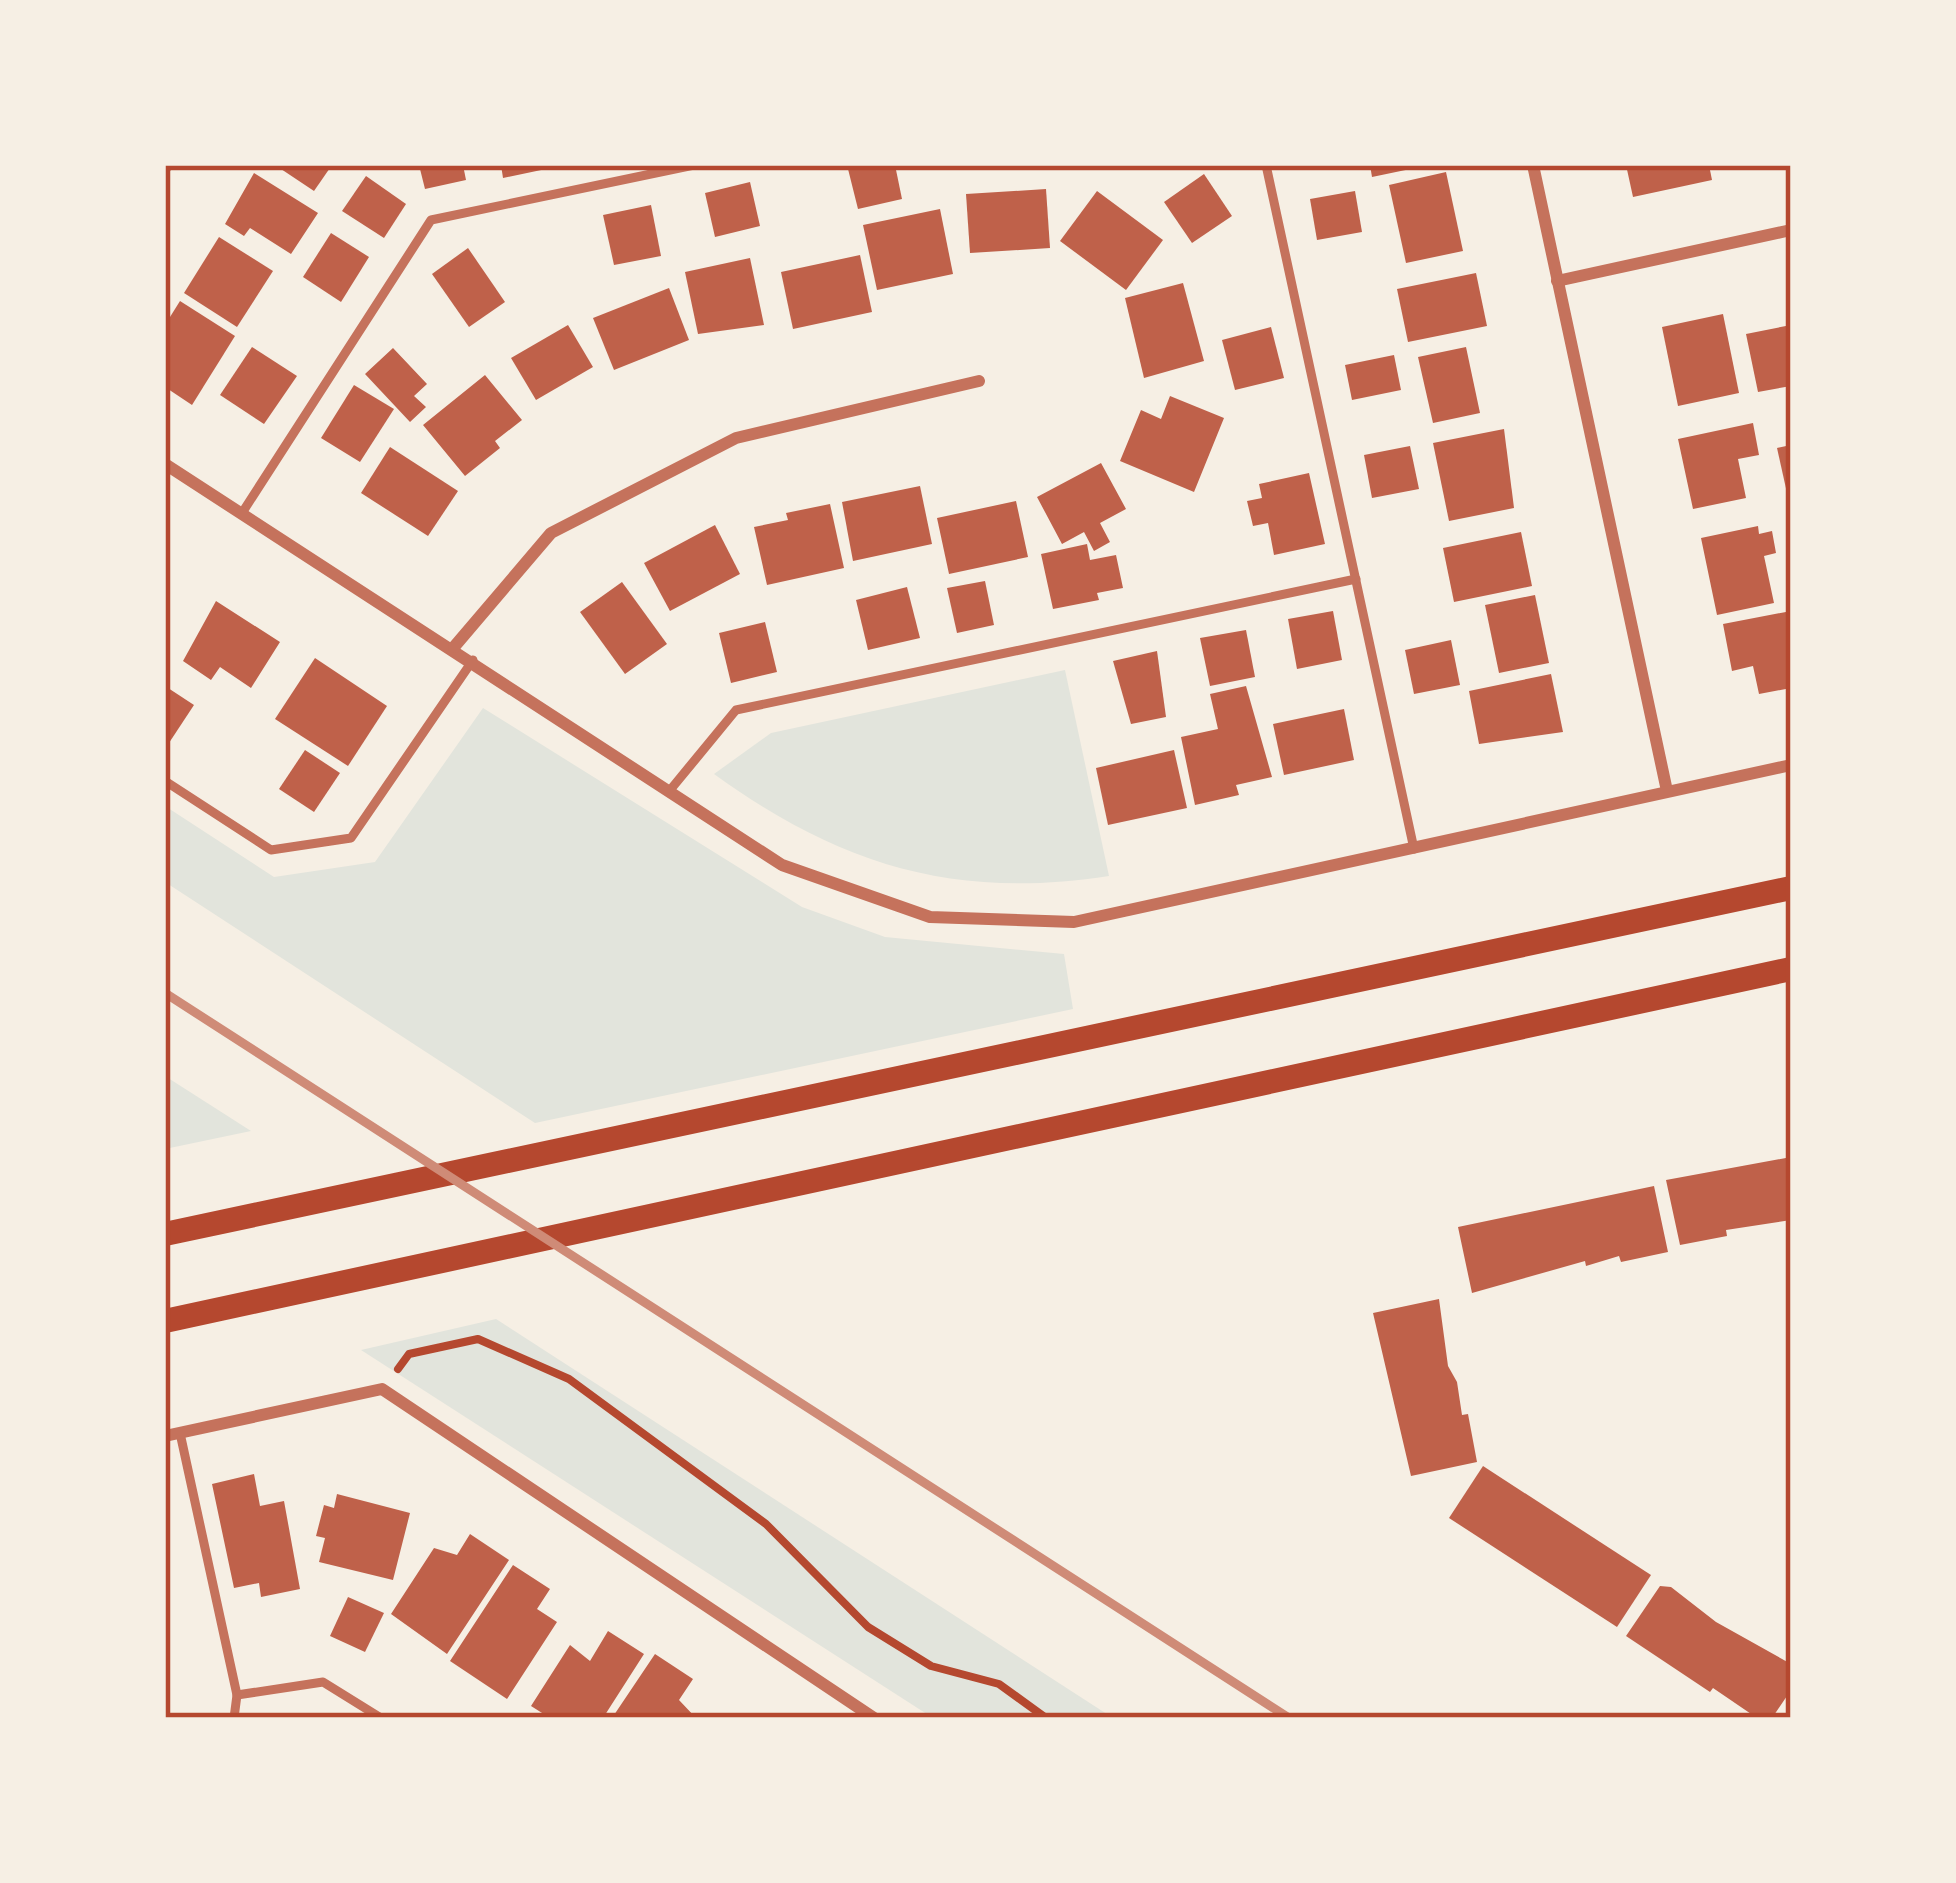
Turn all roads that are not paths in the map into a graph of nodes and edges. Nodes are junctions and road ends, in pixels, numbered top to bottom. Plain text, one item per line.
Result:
1 (694, 165) edge
2 (1267, 165) edge
3 (1532, 165) edge
4 (1791, 230) edge
5 (1558, 281) junction
6 (979, 381) dead end
7 (165, 464) edge
8 (242, 513) junction
9 (1356, 580) junction
10 (454, 647) junction
11 (473, 660) junction
12 (1791, 765) edge
13 (165, 781) edge
14 (671, 790) junction
15 (1667, 791) junction
16 (1414, 849) junction
17 (1791, 888) edge
18 (1791, 969) edge
19 (165, 1234) edge
20 (165, 1321) edge
21 (180, 1433) junction
22 (165, 1436) edge
23 (237, 1695) junction
24 (234, 1718) edge
25 (381, 1718) edge
26 (874, 1718) edge

1 - 8 lane
2 - 9 lane
3 - 5 street
4 - 5 street
5 - 15 street
6 - 10 street
7 - 8 street
8 - 10 street
9 - 14 lane
9 - 16 lane
10 - 11 street
11 - 13 lane
11 - 14 street
12 - 15 street
14 - 16 street
15 - 16 street
17 - 19 main road
18 - 20 main road
21 - 22 street
21 - 23 lane
21 - 26 street
23 - 24 lane
23 - 25 lane

